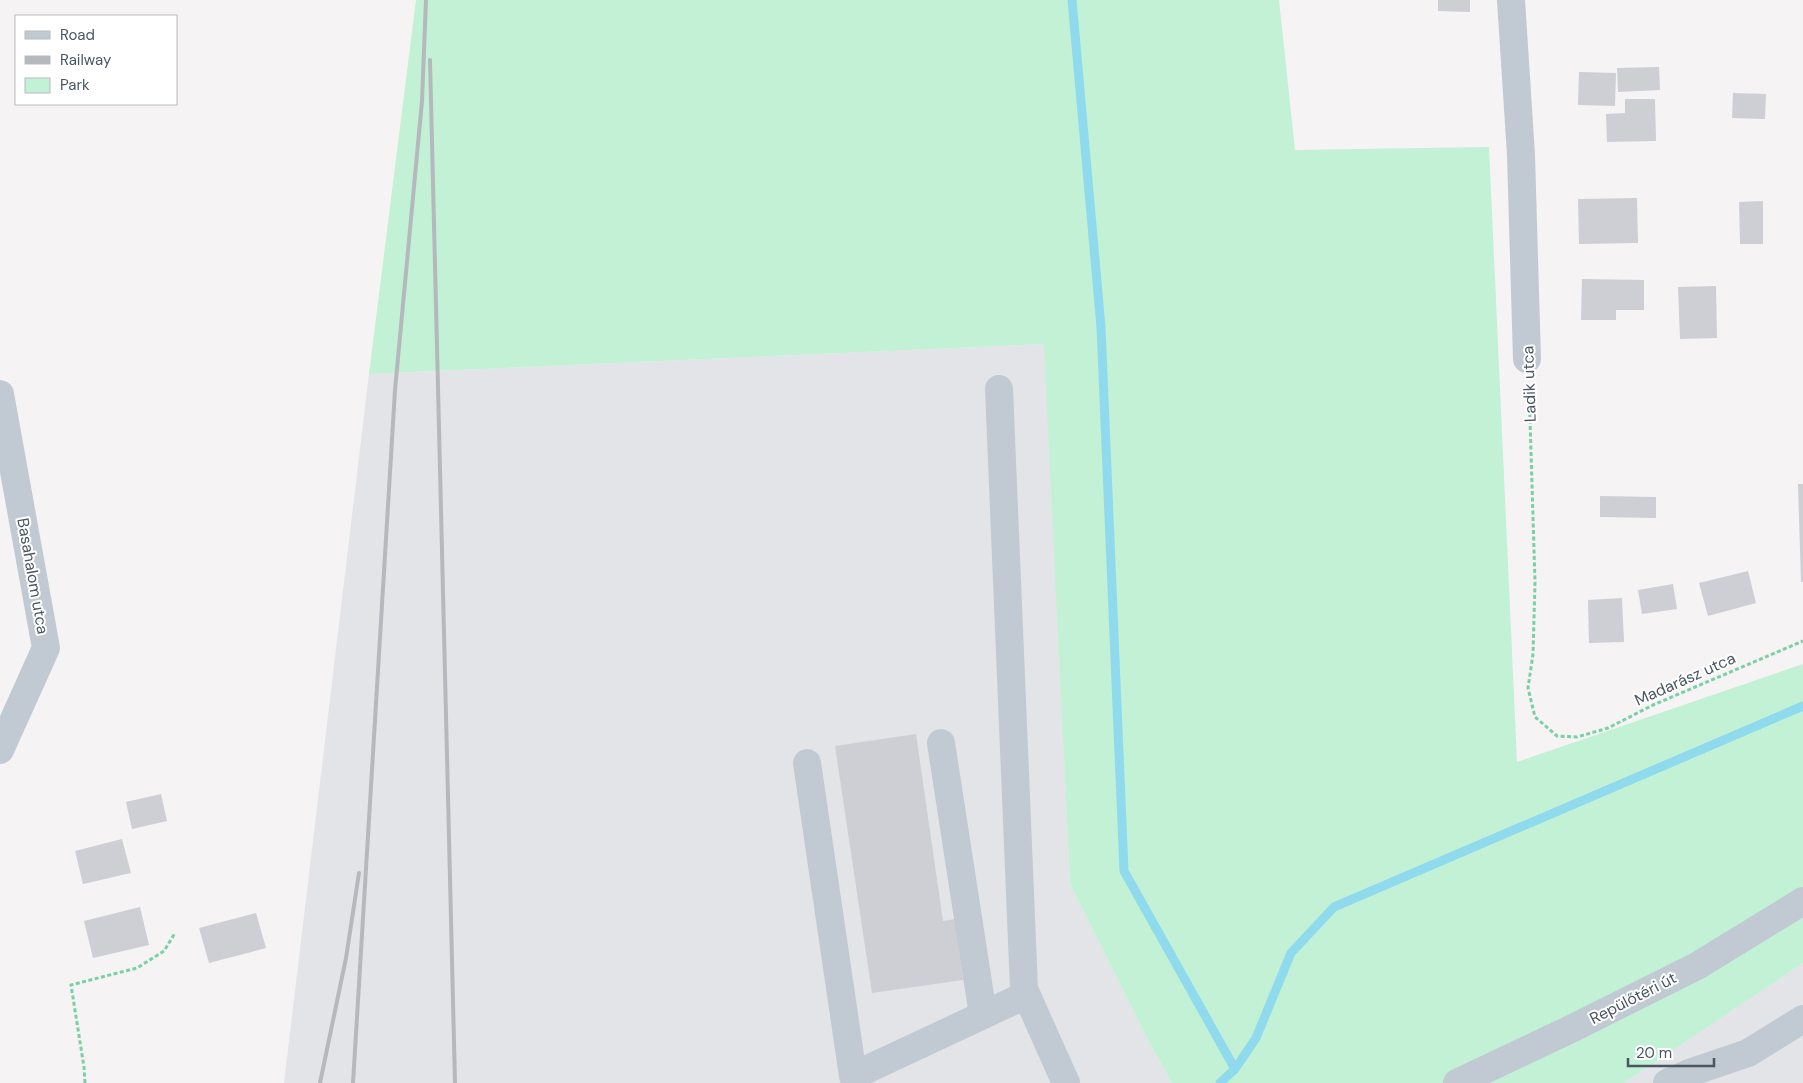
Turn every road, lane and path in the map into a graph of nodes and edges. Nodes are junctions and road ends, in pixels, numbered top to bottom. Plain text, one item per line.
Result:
1 (1511, 0) edge
2 (1528, 359) joint
3 (999, 389) dead end
4 (0, 394) edge
5 (1803, 642) edge
6 (1577, 737) joint
7 (941, 743) dead end
8 (0, 750) edge
9 (806, 763) dead end
10 (1803, 901) edge
11 (175, 933) dead end
12 (1026, 995) junction
13 (983, 1015) junction
14 (1803, 1019) edge
15 (1064, 1082) edge
16 (85, 1083) edge
17 (1457, 1083) edge
18 (1667, 1083) edge

1 - 2 street, Ladik utca
2 - 6 path, Ladik utca
3 - 12 street
4 - 8 street, Basahalom utca
5 - 6 path, Madarász utca
7 - 13 street
9 - 13 street
10 - 17 street, Repülőtéri út
11 - 16 path
12 - 13 street
12 - 15 street
14 - 18 street

